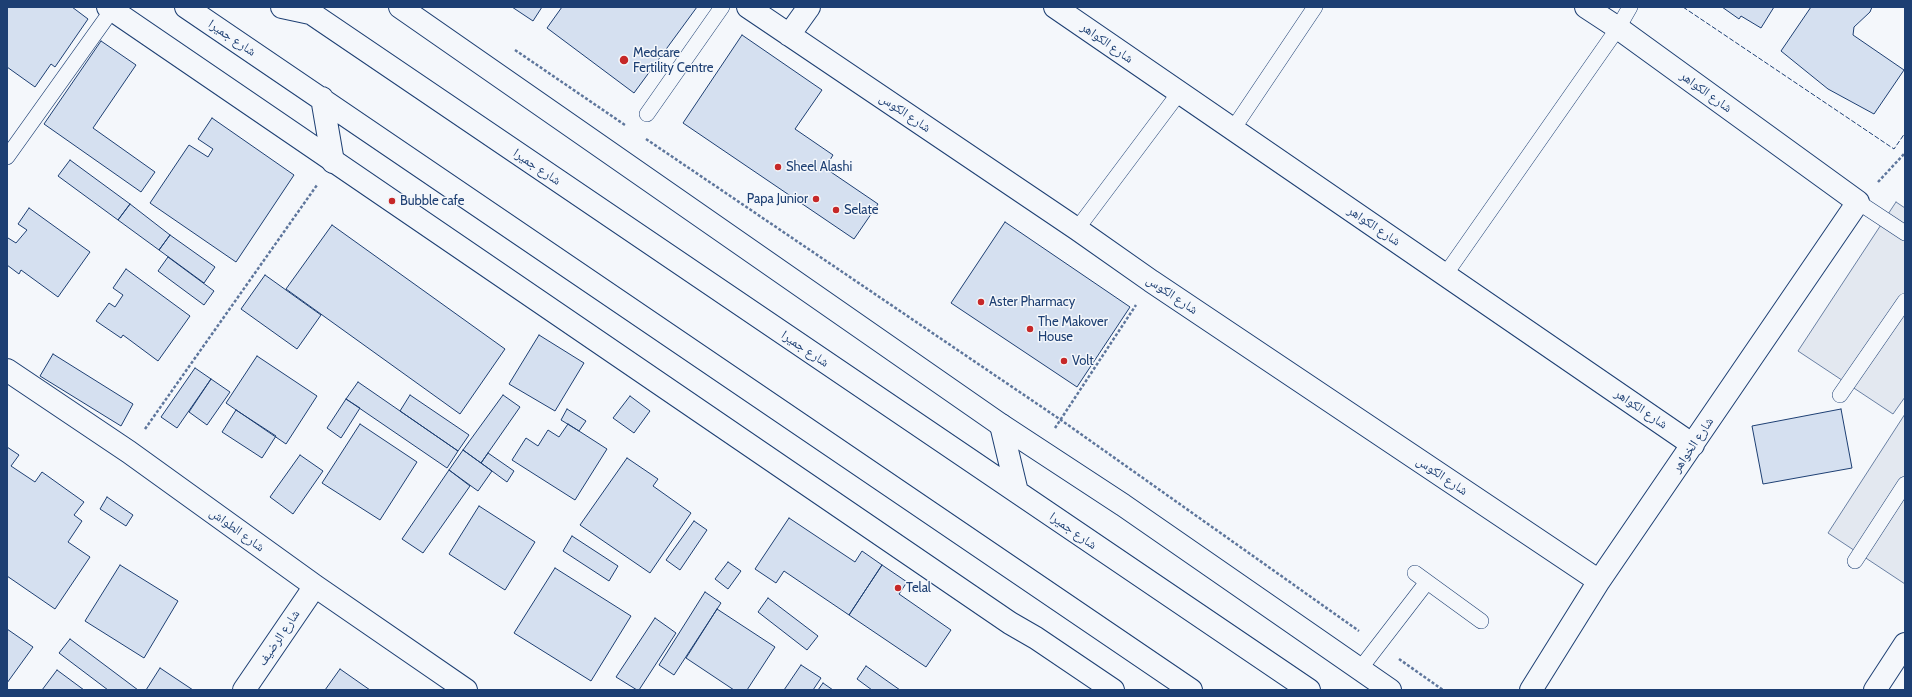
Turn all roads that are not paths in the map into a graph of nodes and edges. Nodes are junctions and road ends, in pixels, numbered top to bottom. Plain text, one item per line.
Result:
1 (186, 7) edge
2 (282, 7) edge
3 (722, 7) edge
4 (748, 7) edge
5 (808, 7) edge
6 (1055, 7) edge
7 (1315, 7) edge
8 (1586, 7) edge
9 (1630, 7) edge
10 (110, 8) edge
11 (306, 10) edge
12 (413, 11) edge
13 (1618, 28) junction
14 (789, 35) junction
15 (1179, 92) junction
16 (322, 98) junction
17 (647, 114) dead end
18 (1233, 129) junction
19 (7, 157) edge
20 (333, 162) junction
21 (1858, 202) junction
22 (1077, 229) junction
23 (1905, 233) edge
24 (1445, 275) junction
25 (1905, 301) edge
26 (7, 370) edge
27 (1840, 395) dead end
28 (1001, 424) junction
29 (1693, 444) junction
30 (1905, 484) edge
31 (1017, 492) junction
32 (1855, 561) dead end
33 (1415, 573) dead end
34 (1599, 581) junction
35 (1427, 582) junction
36 (315, 586) junction
37 (1481, 621) dead end
38 (1905, 644) edge
39 (1360, 669) junction
40 (244, 690) edge
41 (466, 690) edge
42 (1113, 690) edge
43 (1191, 690) edge
44 (1309, 690) edge
45 (1390, 690) edge
46 (1531, 690) edge
47 (1875, 690) edge

1 - 16 street, شارع جميرا
2 - 11 street
3 - 17 lane
4 - 14 street, شارع الكوس
5 - 14 street
6 - 15 street, شارع الكواهر
7 - 18 lane
8 - 13 street, شارع الكواهر
9 - 13 lane
10 - 19 lane
10 - 20 street
11 - 31 street, شارع جميرا
12 - 28 street
13 - 21 street, شارع الكواهر
13 - 24 lane
14 - 22 street, شارع الكوس
15 - 18 street, شارع الكواهر
15 - 22 lane
16 - 20 street
16 - 43 street, شارع جميرا
18 - 24 street, شارع الكواهر
20 - 42 street
21 - 23 lane, شارع الكواهر
21 - 29 street, شارع الخواهر
22 - 34 street, شارع الكوس
24 - 29 street, شارع الكواهر
25 - 27 lane
26 - 36 street, شارع الطواش
28 - 31 street
28 - 39 street
29 - 34 street, شارع الخواهر
30 - 32 lane
31 - 44 street, شارع جميرا
33 - 35 lane
34 - 46 street, شارع الخواهر
35 - 37 lane
35 - 39 lane
36 - 40 street, شارع الرضيف
36 - 41 street, شارع الطواش
38 - 47 street
39 - 45 street

